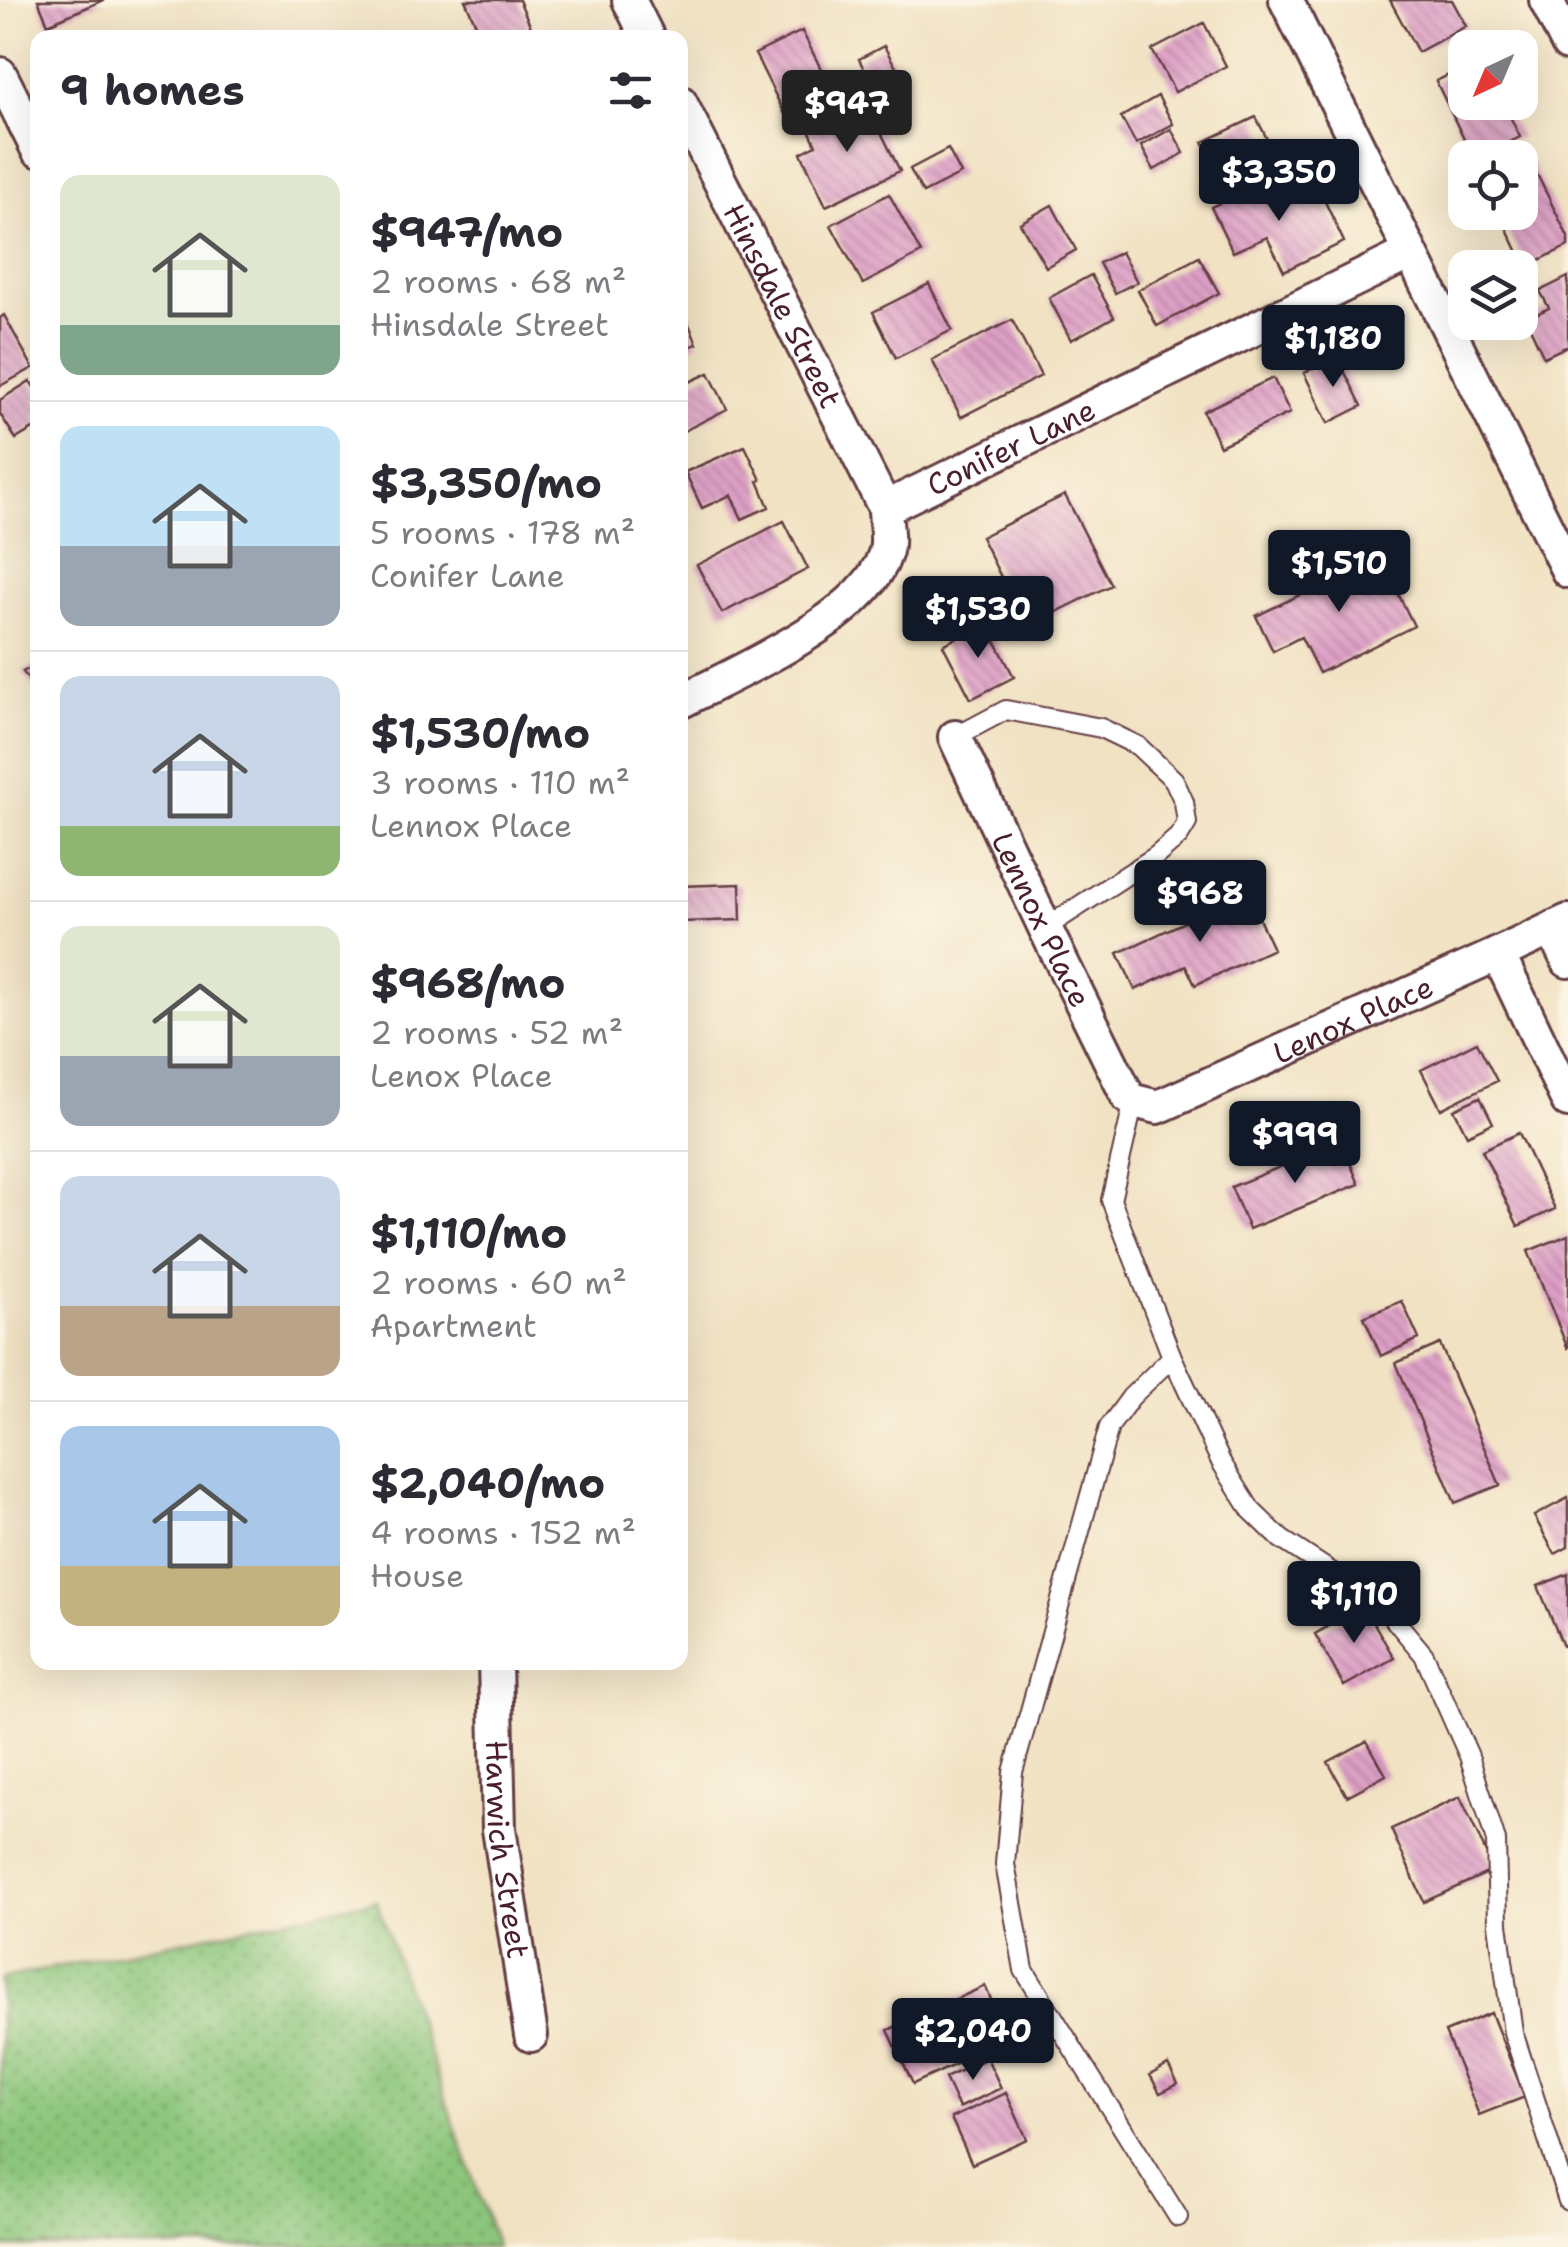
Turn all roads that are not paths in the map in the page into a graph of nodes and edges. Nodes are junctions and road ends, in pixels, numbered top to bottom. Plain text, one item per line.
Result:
1 (629, 0) edge
2 (1286, 0) edge
3 (1546, 0) edge
4 (644, 30) edge
5 (1568, 44) edge
6 (0, 74) edge
7 (688, 118) edge
8 (30, 134) edge
9 (1410, 252) junction
10 (885, 508) junction
11 (1568, 572) edge
12 (688, 698) edge
13 (955, 738) joint
14 (1560, 925) edge
15 (1045, 928) junction
16 (1498, 954) junction
17 (1568, 961) edge
18 (1134, 1101) junction
19 (1568, 1101) edge
20 (1172, 1357) junction
21 (495, 1670) edge
22 (531, 2035) dead end
23 (1568, 2201) edge
24 (1178, 2218) dead end

1 - 4 street
2 - 9 street
3 - 5 street
6 - 8 street
7 - 10 street, Hinsdale Street
9 - 10 street, Conifer Lane
9 - 11 street
10 - 12 street
13 - 15 street, Lennox Place
13 - 15 lane
14 - 16 street, Lenox Place
14 - 17 street
15 - 18 street, Lennox Place
16 - 18 street, Lenox Place
16 - 19 street
18 - 20 lane
20 - 23 lane
20 - 24 lane
21 - 22 street, Harwich Street

